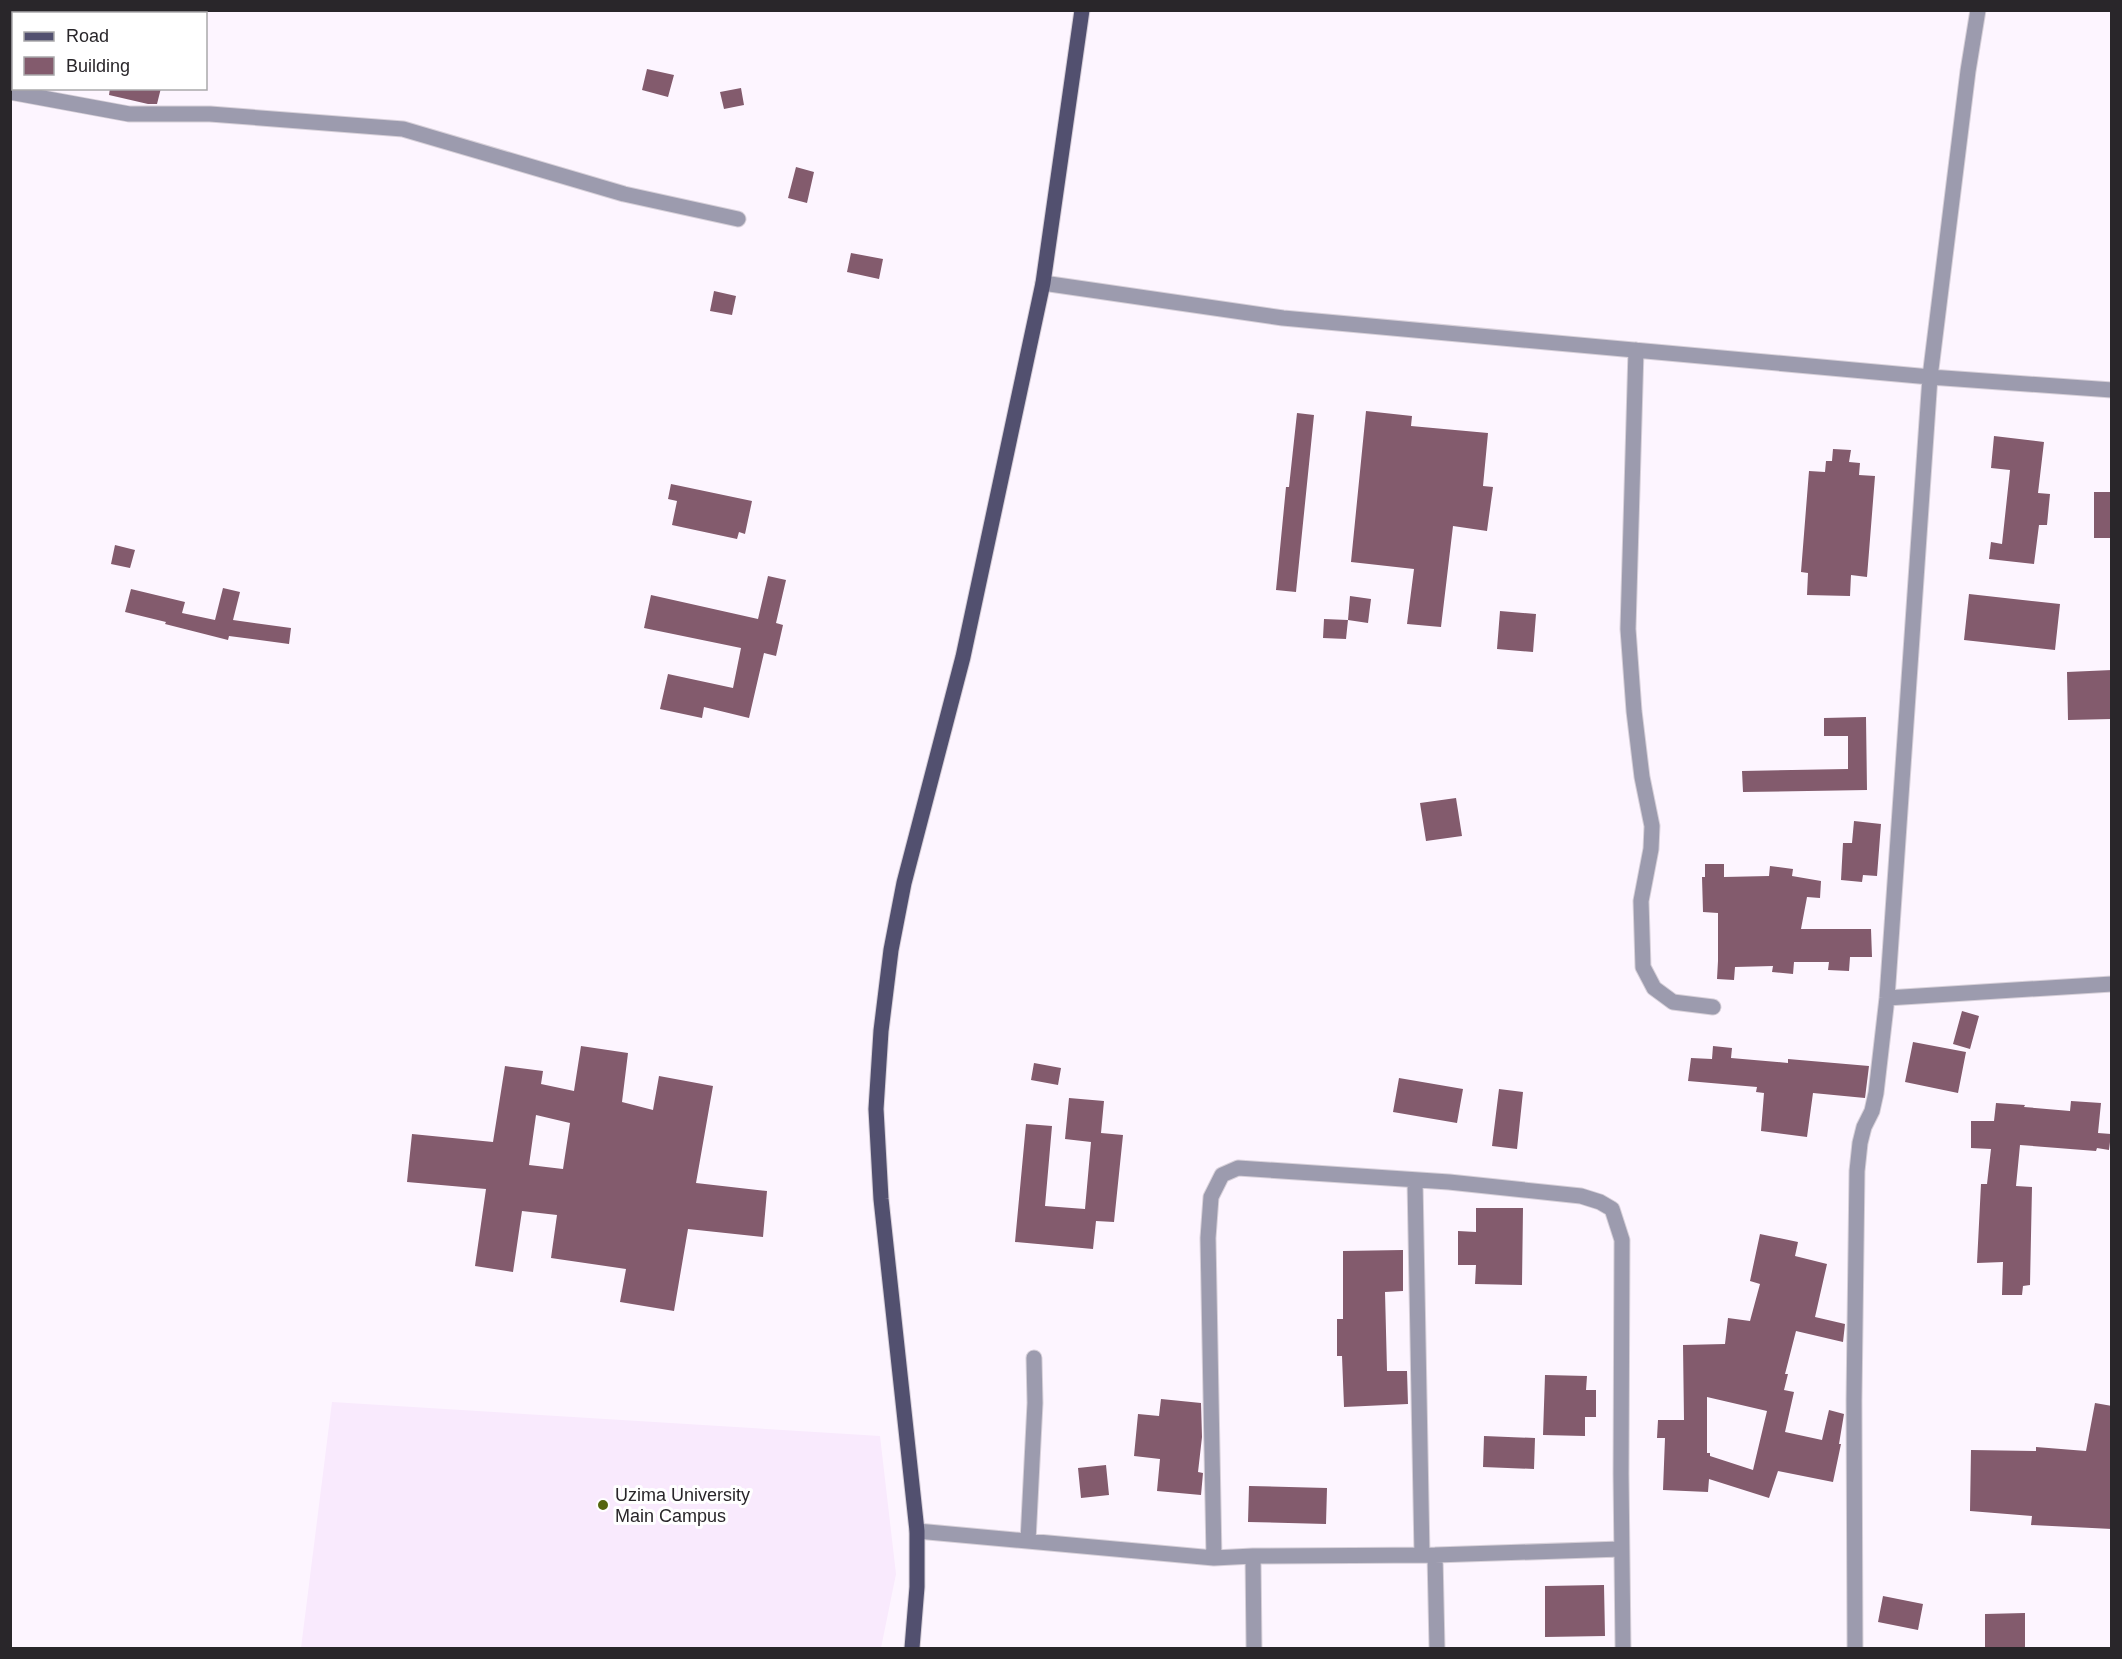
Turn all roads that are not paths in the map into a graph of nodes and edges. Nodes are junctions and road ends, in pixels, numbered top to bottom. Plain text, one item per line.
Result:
1 (1082, 10) edge
2 (1978, 10) edge
3 (10, 92) edge
4 (738, 219) dead end
5 (1043, 283) junction
6 (1635, 350) junction
7 (1930, 377) junction
8 (2112, 390) edge
9 (2112, 984) edge
10 (1887, 998) junction
11 (1713, 1007) dead end
12 (1415, 1181) junction
13 (1034, 1358) dead end
14 (916, 1531) junction
15 (1028, 1541) junction
16 (1621, 1549) junction
17 (1429, 1555) junction
18 (1253, 1556) junction
19 (1214, 1558) junction
20 (912, 1648) edge
21 (1254, 1648) edge
22 (1437, 1648) edge
23 (1623, 1648) edge
24 (1854, 1648) edge

1 - 5 main road
2 - 7 street
3 - 4 street
5 - 6 street
5 - 14 main road
6 - 7 street
6 - 11 street
7 - 8 street
7 - 10 street
9 - 10 street
10 - 24 street
12 - 16 street
12 - 17 street
12 - 19 street
13 - 15 street
14 - 15 street
14 - 20 main road
15 - 19 street
16 - 17 street
16 - 23 street
17 - 18 street
17 - 22 street
18 - 19 street
18 - 21 street

